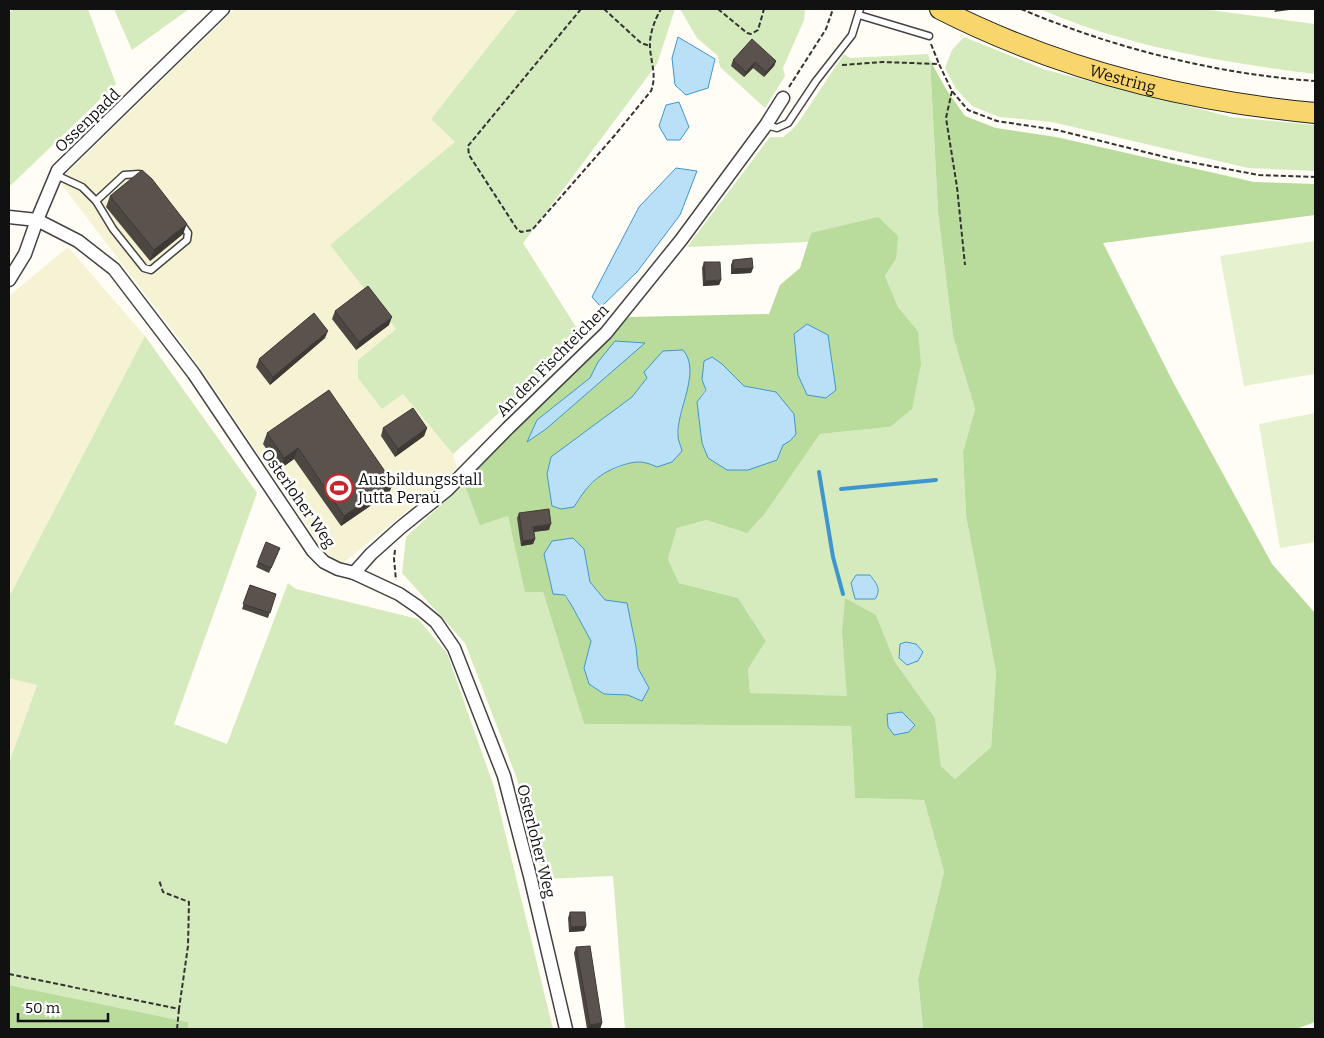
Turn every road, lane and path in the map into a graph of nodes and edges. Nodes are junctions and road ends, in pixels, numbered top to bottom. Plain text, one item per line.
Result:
1 (223, 9) edge
2 (581, 9) edge
3 (604, 9) edge
4 (662, 9) edge
5 (718, 9) edge
6 (764, 9) edge
7 (833, 9) edge
8 (940, 9) edge
9 (1021, 9) edge
10 (860, 12) edge
11 (929, 36) joint
12 (650, 46) junction
13 (939, 64) junction
14 (827, 67) junction
15 (1315, 81) edge
16 (952, 91) junction
17 (782, 98) joint
18 (1315, 113) edge
19 (766, 124) junction
20 (56, 175) junction
21 (1315, 177) edge
22 (146, 180) edge
23 (96, 201) junction
24 (9, 217) edge
25 (178, 219) edge
26 (37, 220) junction
27 (965, 265) dead end
28 (9, 280) edge
29 (400, 528) junction
30 (354, 573) junction
31 (399, 594) junction
32 (159, 880) dead end
33 (9, 974) edge
34 (179, 1009) junction
35 (177, 1029) edge
36 (566, 1029) edge

1 - 20 street, Ossenpadd
2 - 12 path
3 - 12 path
4 - 12 path
5 - 6 path
7 - 17 path
8 - 18 main road, Westring
9 - 15 path
10 - 11 lane
10 - 14 lane
11 - 13 path
13 - 14 path
13 - 16 path
14 - 19 lane
16 - 21 path
16 - 27 path
17 - 19 street, An den Fischteichen
19 - 29 street, An den Fischteichen
20 - 23 lane
20 - 26 street, Ossenpadd
22 - 23 lane
23 - 25 lane
24 - 26 street, Osterloher Weg
26 - 28 street, Ossenpadd
26 - 30 street, Osterloher Weg
29 - 30 street, An den Fischteichen
29 - 31 path
30 - 31 street, Osterloher Weg
31 - 36 street, Osterloher Weg
32 - 34 path
33 - 34 path
34 - 35 path

